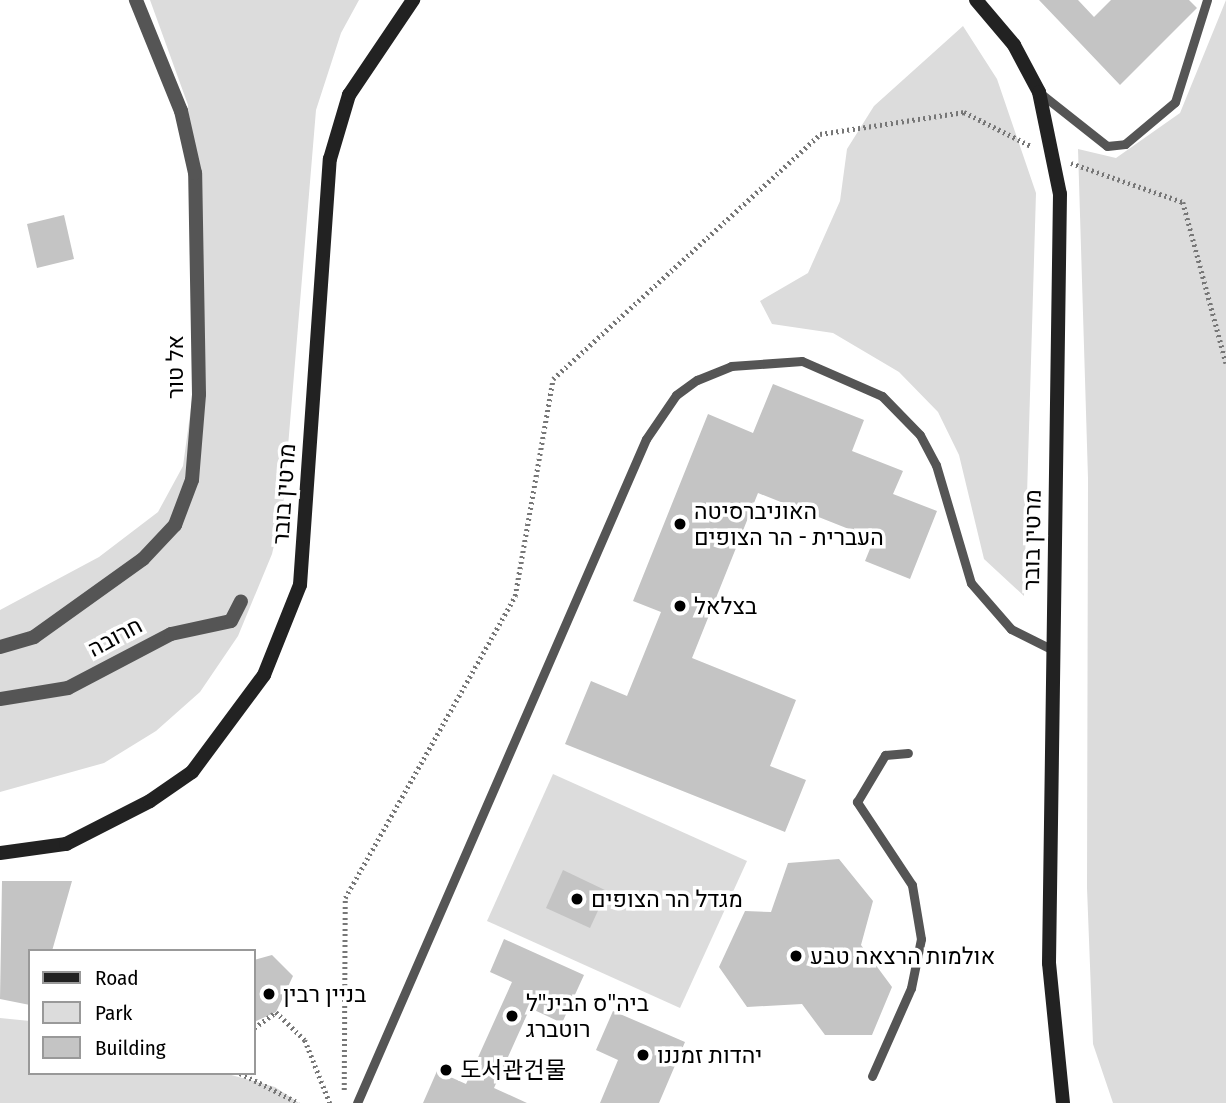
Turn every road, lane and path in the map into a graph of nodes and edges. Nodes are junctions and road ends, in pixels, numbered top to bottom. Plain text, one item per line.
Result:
1 (136, 0) edge
2 (413, 0) edge
3 (976, 0) edge
4 (1207, 0) edge
5 (1039, 92) junction
6 (1054, 157) junction
7 (1226, 363) edge
8 (241, 601) dead end
9 (0, 647) edge
10 (1053, 650) junction
11 (0, 699) edge
12 (908, 752) dead end
13 (0, 853) edge
14 (256, 1027) edge
15 (244, 1075) edge
16 (872, 1076) dead end
17 (299, 1103) edge
18 (330, 1103) edge
19 (344, 1103) edge
20 (357, 1103) edge
21 (1063, 1103) edge

1 - 9 street, אל טור
2 - 13 street, מרטין בובר
3 - 5 street, מרטין בובר
4 - 5 lane
5 - 6 street, מרטין בובר
6 - 7 path
6 - 10 street, מרטין בובר
6 - 19 path
8 - 11 street, חרובה
10 - 20 lane
10 - 21 street, מרטין בובר
12 - 16 lane
14 - 18 path
15 - 17 path

